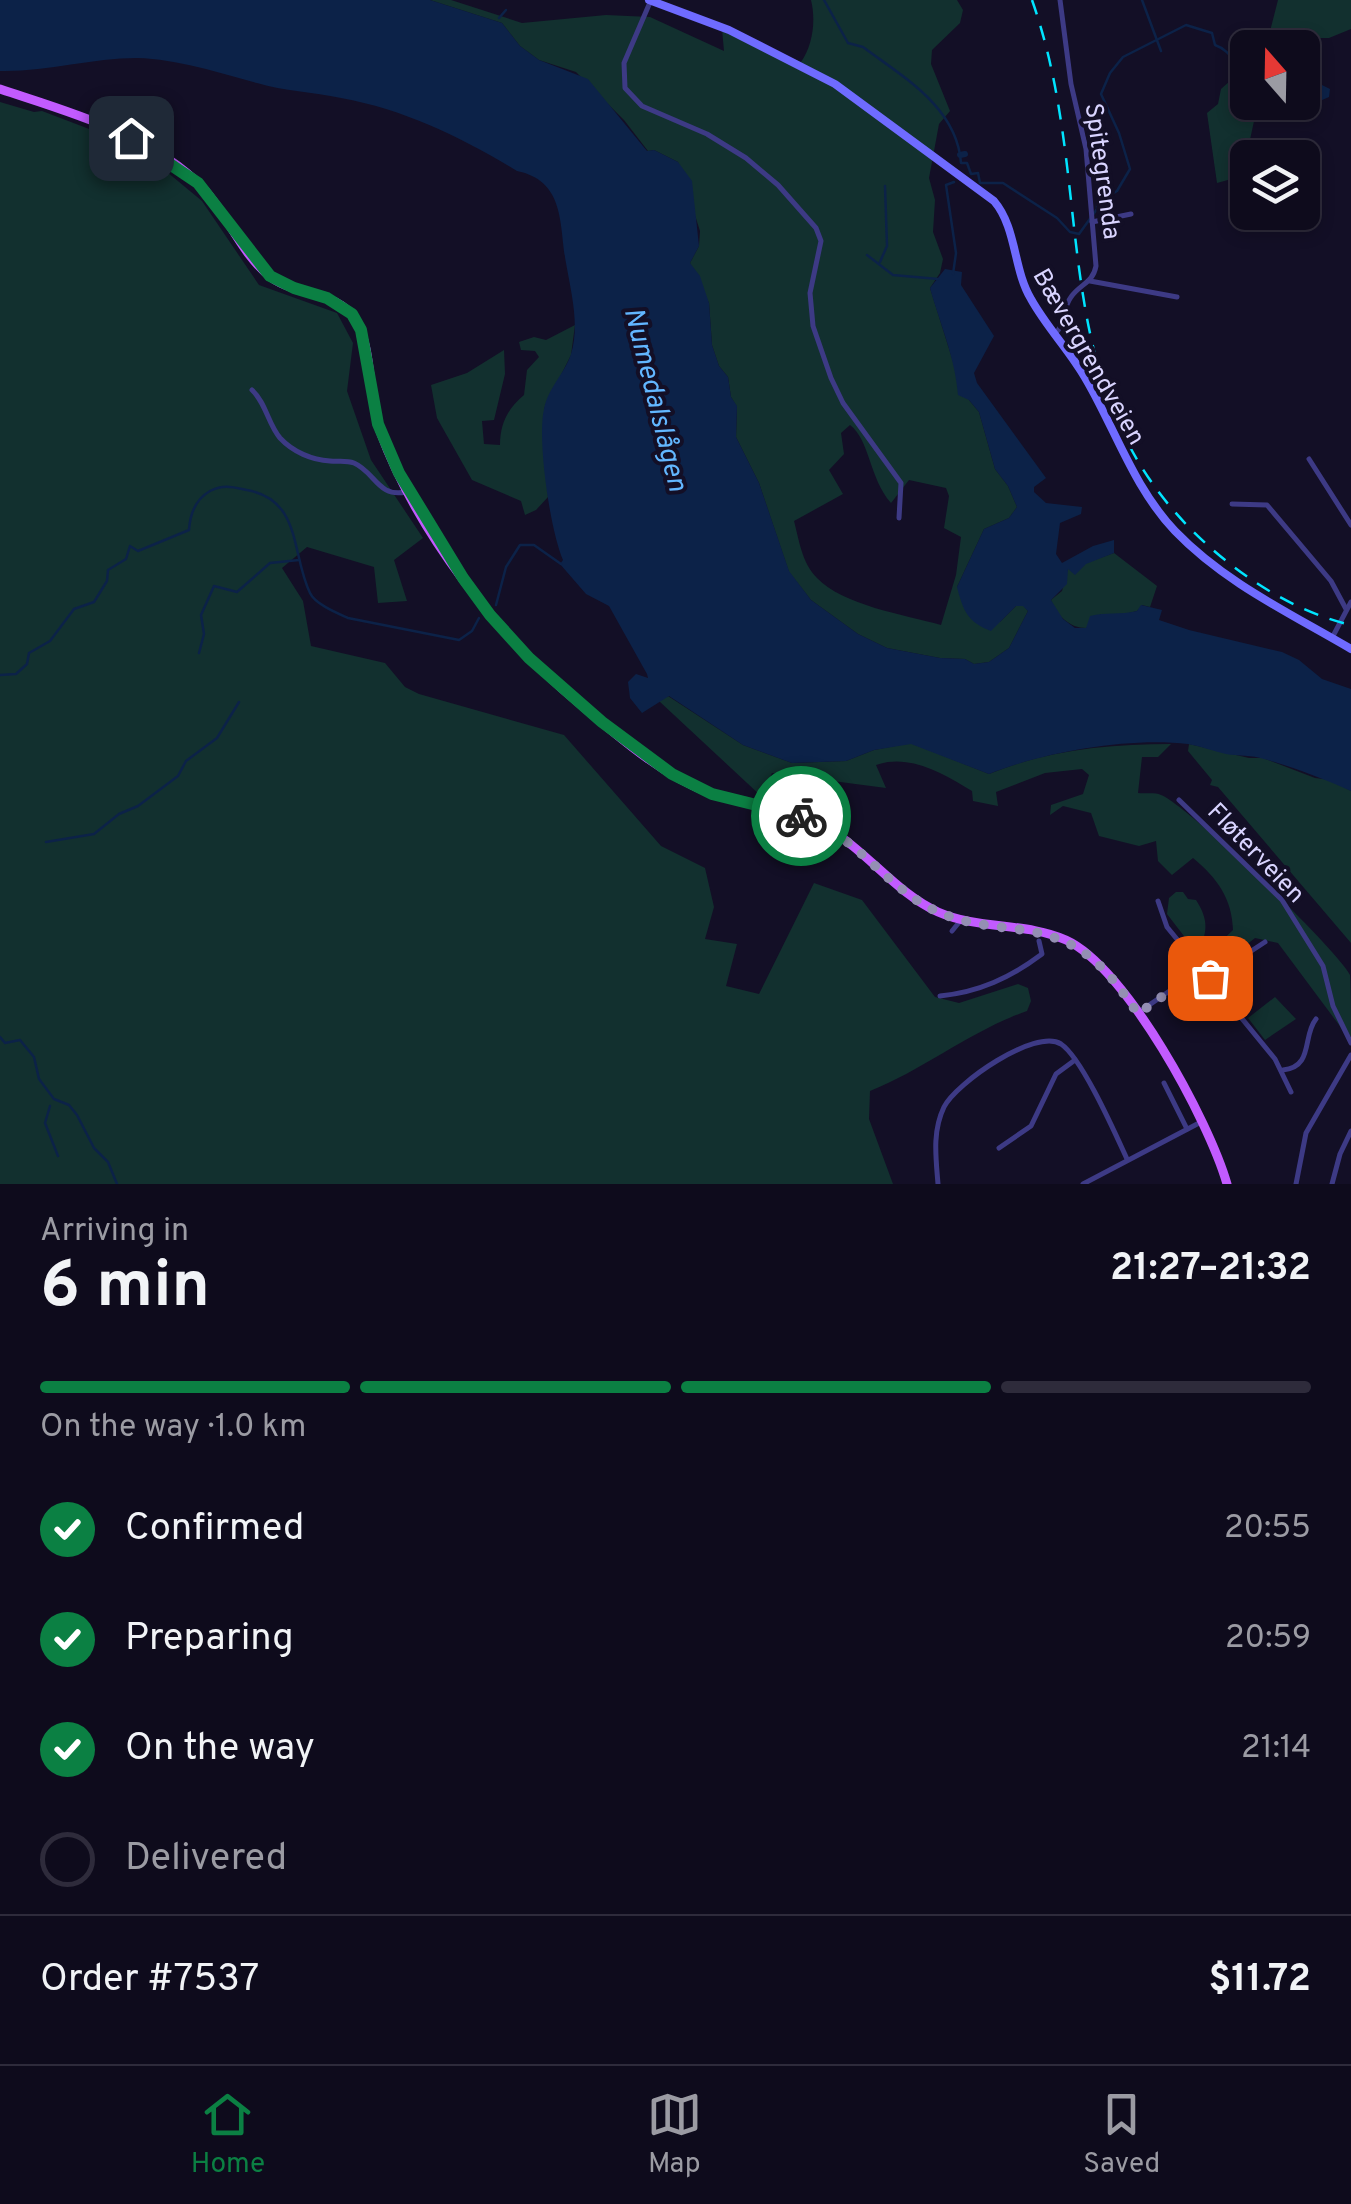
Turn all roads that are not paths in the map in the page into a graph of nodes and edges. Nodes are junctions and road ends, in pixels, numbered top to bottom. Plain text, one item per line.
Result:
1 (650, 0) edge
2 (1060, 0) edge
3 (0, 89) edge
4 (1130, 214) dead end
5 (1092, 222) junction
6 (1090, 281) junction
7 (1177, 296) dead end
8 (1055, 334) junction
9 (252, 390) dead end
10 (1308, 459) dead end
11 (409, 491) junction
12 (1232, 504) dead end
13 (899, 518) dead end
14 (1351, 525) edge
15 (1351, 602) edge
16 (1346, 609) junction
17 (1332, 638) junction
18 (1351, 650) edge
19 (1179, 800) dead end
20 (1158, 901) dead end
21 (960, 920) junction
22 (952, 931) dead end
23 (1039, 940) dead end
24 (1265, 942) dead end
25 (1202, 968) junction
26 (1210, 978) junction
27 (940, 996) dead end
28 (1138, 1014) junction
29 (1316, 1018) dead end
30 (1351, 1044) edge
31 (1351, 1055) edge
32 (1074, 1060) junction
33 (1283, 1070) junction
34 (1164, 1083) dead end
35 (1292, 1092) dead end
36 (1203, 1120) junction
37 (1187, 1129) junction
38 (1351, 1131) edge
39 (1000, 1148) dead end
40 (1127, 1159) junction
41 (938, 1184) edge
42 (1083, 1184) edge
43 (1228, 1184) edge
44 (1296, 1184) edge
45 (1332, 1184) edge

1 - 8 main road, Bævergrendveien
1 - 13 street
2 - 5 street, Spitegrenda
3 - 11 main road
4 - 5 street
5 - 6 street, Spitegrenda
6 - 7 street
6 - 8 street, Spitegrenda
8 - 17 main road, Bævergrendveien
9 - 11 street
10 - 14 street
11 - 21 main road
12 - 16 street
15 - 16 street
16 - 17 street
17 - 18 main road, Bævergrendveien
19 - 30 street, Fløterveien
20 - 25 street
21 - 22 street
21 - 28 main road
23 - 27 street
24 - 26 street
25 - 26 street
25 - 28 street
26 - 33 street
28 - 36 main road
29 - 33 street
31 - 44 street
32 - 39 street
32 - 40 street
32 - 41 street
33 - 35 street
34 - 37 street
36 - 37 street
36 - 43 main road
37 - 40 street
38 - 45 street
40 - 42 street

